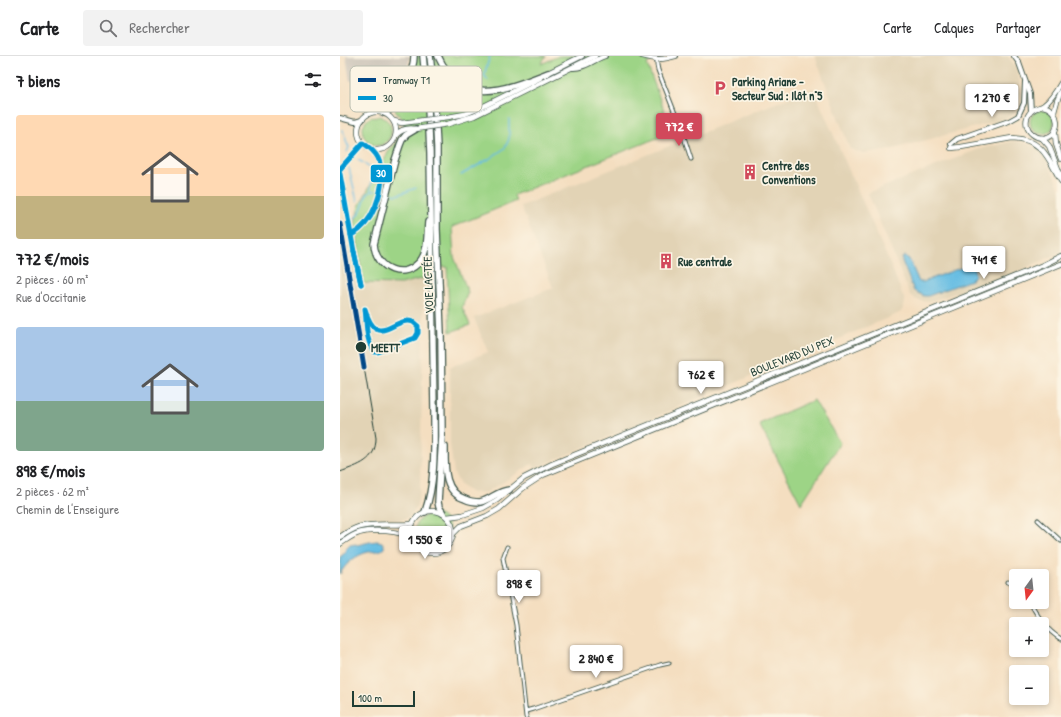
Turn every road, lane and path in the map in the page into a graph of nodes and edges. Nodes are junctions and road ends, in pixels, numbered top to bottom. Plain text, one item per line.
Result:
1 (414, 56) edge
2 (423, 56) edge
3 (430, 56) edge
4 (438, 56) edge
5 (582, 56) edge
6 (595, 56) edge
7 (605, 56) edge
8 (642, 56) edge
9 (676, 56) edge
10 (1014, 56) edge
11 (658, 59) junction
12 (413, 66) edge
13 (424, 66) edge
14 (431, 66) edge
15 (443, 66) edge
16 (572, 68) junction
17 (548, 73) junction
18 (1025, 82) junction
19 (1061, 83) edge
20 (482, 89) edge
21 (1061, 92) edge
22 (1043, 106) junction
23 (482, 107) edge
24 (1031, 111) junction
25 (428, 112) edge
26 (435, 112) edge
27 (470, 112) edge
28 (385, 113) joint
29 (1057, 114) edge
30 (340, 118) edge
31 (362, 120) junction
32 (394, 121) junction
33 (1059, 127) edge
34 (416, 129) junction
35 (1054, 133) junction
36 (395, 136) junction
37 (1042, 138) junction
38 (363, 143) junction
39 (951, 146) joint
40 (691, 159) dead end
41 (1061, 159) edge
42 (340, 169) edge
43 (1061, 176) edge
44 (1061, 181) edge
45 (431, 220) junction
46 (1061, 256) edge
47 (1061, 264) edge
48 (442, 406) junction
49 (509, 490) junction
50 (425, 512) junction
51 (445, 515) junction
52 (1038, 520) dead end
53 (412, 524) junction
54 (453, 534) junction
55 (340, 537) edge
56 (412, 540) junction
57 (1061, 541) edge
58 (340, 544) edge
59 (507, 547) dead end
60 (1034, 609) edge
61 (1061, 639) edge
62 (669, 663) dead end
63 (526, 711) junction
64 (526, 717) edge

1 - 12 highway
2 - 13 highway, VOIE LACTÉE
3 - 14 highway, VOIE LACTÉE
4 - 15 highway
5 - 17 main road
6 - 16 main road
7 - 16 street
8 - 11 street
9 - 11 street
10 - 18 street
11 - 40 street
16 - 34 main road, bridge
17 - 20 highway
17 - 23 main road, bridge
18 - 24 street
18 - 39 street
19 - 22 main road
21 - 29 main road
22 - 24 main road
22 - 29 main road
24 - 37 main road
25 - 45 highway, VOIE LACTÉE
26 - 48 highway, VOIE LACTÉE
27 - 32 main road, bridge
28 - 31 main road
28 - 32 main road
29 - 33 main road
30 - 31 street
31 - 38 main road
32 - 36 main road
33 - 35 main road
34 - 36 main road
34 - 45 highway
35 - 37 main road
35 - 41 main road
36 - 38 main road
37 - 43 main road
38 - 42 street
39 - 44 main road
45 - 50 highway, VOIE LACTÉE
46 - 49 main road, BOULEVARD DU PEX
47 - 54 main road, BOULEVARD DU PEX
48 - 49 highway
48 - 51 highway, VOIE LACTÉE
49 - 51 main road, BOULEVARD DU PEX
50 - 51 main road
50 - 53 main road
51 - 54 main road
52 - 57 street
53 - 55 main road
53 - 56 main road
54 - 56 main road
56 - 58 main road
59 - 63 street
60 - 61 street
62 - 63 street
63 - 64 street

